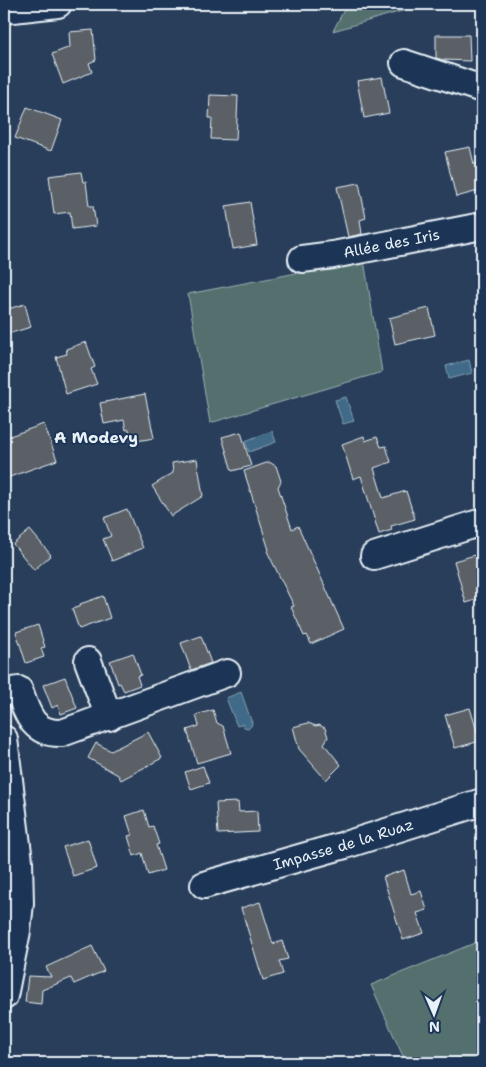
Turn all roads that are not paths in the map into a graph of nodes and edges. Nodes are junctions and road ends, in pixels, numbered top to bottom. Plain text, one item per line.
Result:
1 (58, 4) edge
2 (4, 10) edge
3 (404, 63) dead end
4 (482, 89) edge
5 (482, 226) edge
6 (482, 244) edge
7 (302, 259) dead end
8 (383, 263) dead end
9 (482, 522) edge
10 (374, 556) dead end
11 (88, 661) dead end
12 (226, 673) dead end
13 (4, 692) edge
14 (109, 717) junction
15 (4, 740) edge
16 (482, 802) edge
17 (10, 840) edge
18 (204, 885) dead end
19 (4, 996) edge

1 - 2 street
3 - 4 street
5 - 7 street, Allée des Iris
6 - 8 street, Allée des Iris
9 - 10 street
11 - 14 street
12 - 14 street
13 - 14 street
15 - 17 street
16 - 18 street, Impasse de la Ruaz
17 - 19 street

